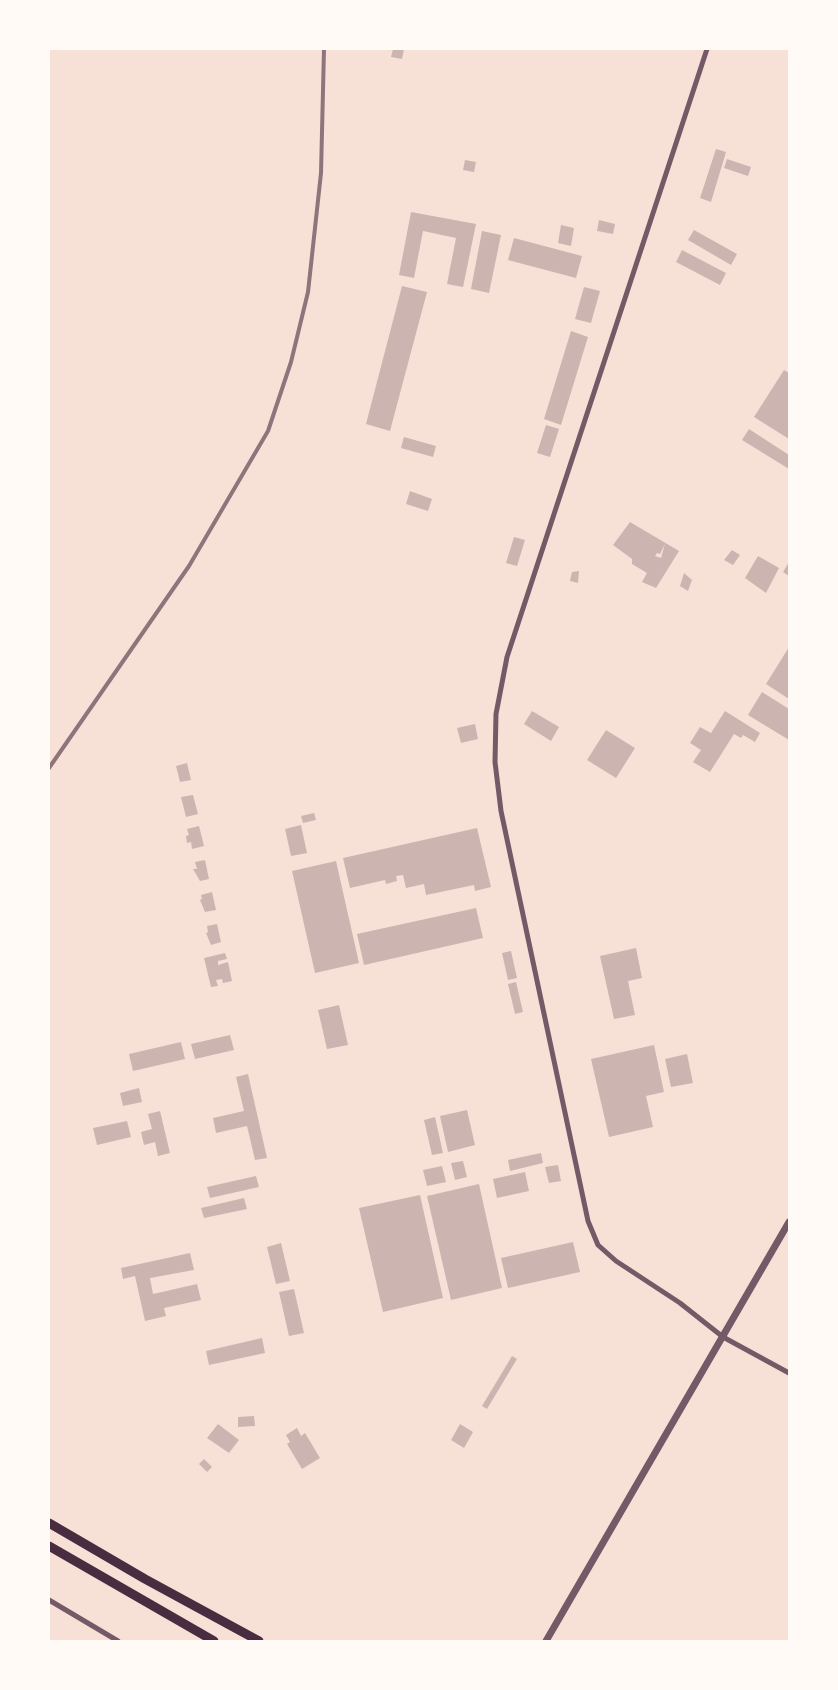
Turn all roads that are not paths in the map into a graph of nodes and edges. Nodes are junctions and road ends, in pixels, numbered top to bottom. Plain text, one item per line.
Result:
1 (707, 49) edge
2 (789, 1222) edge
3 (723, 1337) junction
4 (789, 1373) edge
5 (49, 1523) edge
6 (49, 1546) edge
7 (49, 1600) edge
8 (118, 1641) edge
9 (214, 1641) edge
10 (259, 1641) edge
11 (546, 1641) edge

1 - 3 street
2 - 3 street
3 - 4 street
3 - 11 street
5 - 10 highway
6 - 9 highway
7 - 8 street

